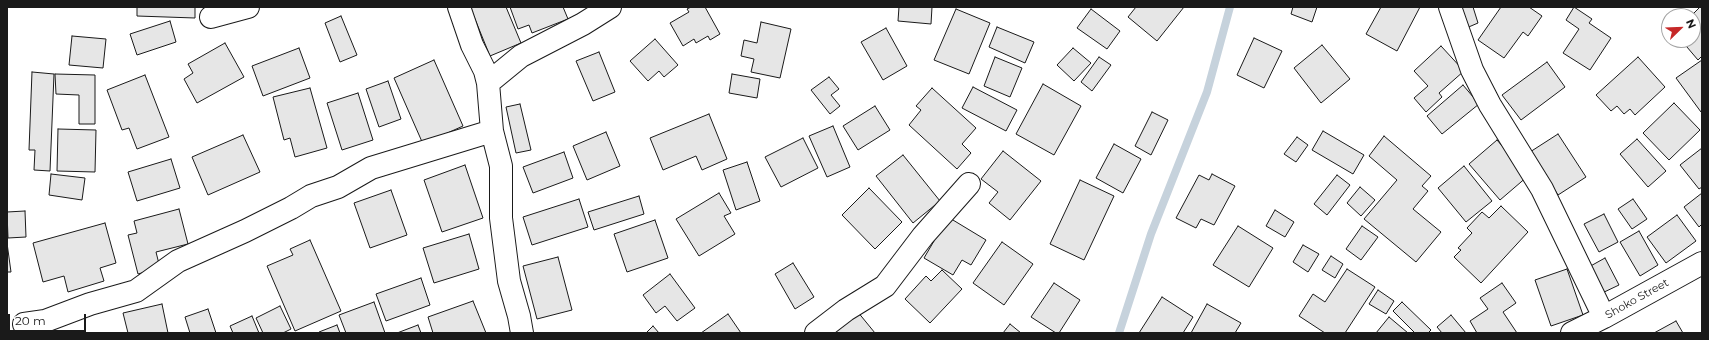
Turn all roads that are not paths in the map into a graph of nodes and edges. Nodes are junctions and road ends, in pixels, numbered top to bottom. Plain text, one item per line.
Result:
1 (248, 7) edge
2 (459, 7) edge
3 (610, 7) edge
4 (1450, 7) edge
5 (211, 17) dead end
6 (488, 83) junction
7 (492, 130) junction
8 (968, 184) dead end
9 (1702, 263) edge
10 (1604, 317) junction
11 (24, 324) dead end
12 (522, 333) edge
13 (816, 333) edge
14 (1572, 333) edge

1 - 5 street
2 - 6 street
3 - 6 street
4 - 10 street
6 - 7 street
7 - 11 street
7 - 12 street
8 - 13 street
9 - 10 street, Shoko Street
10 - 14 street, Shoko Street

